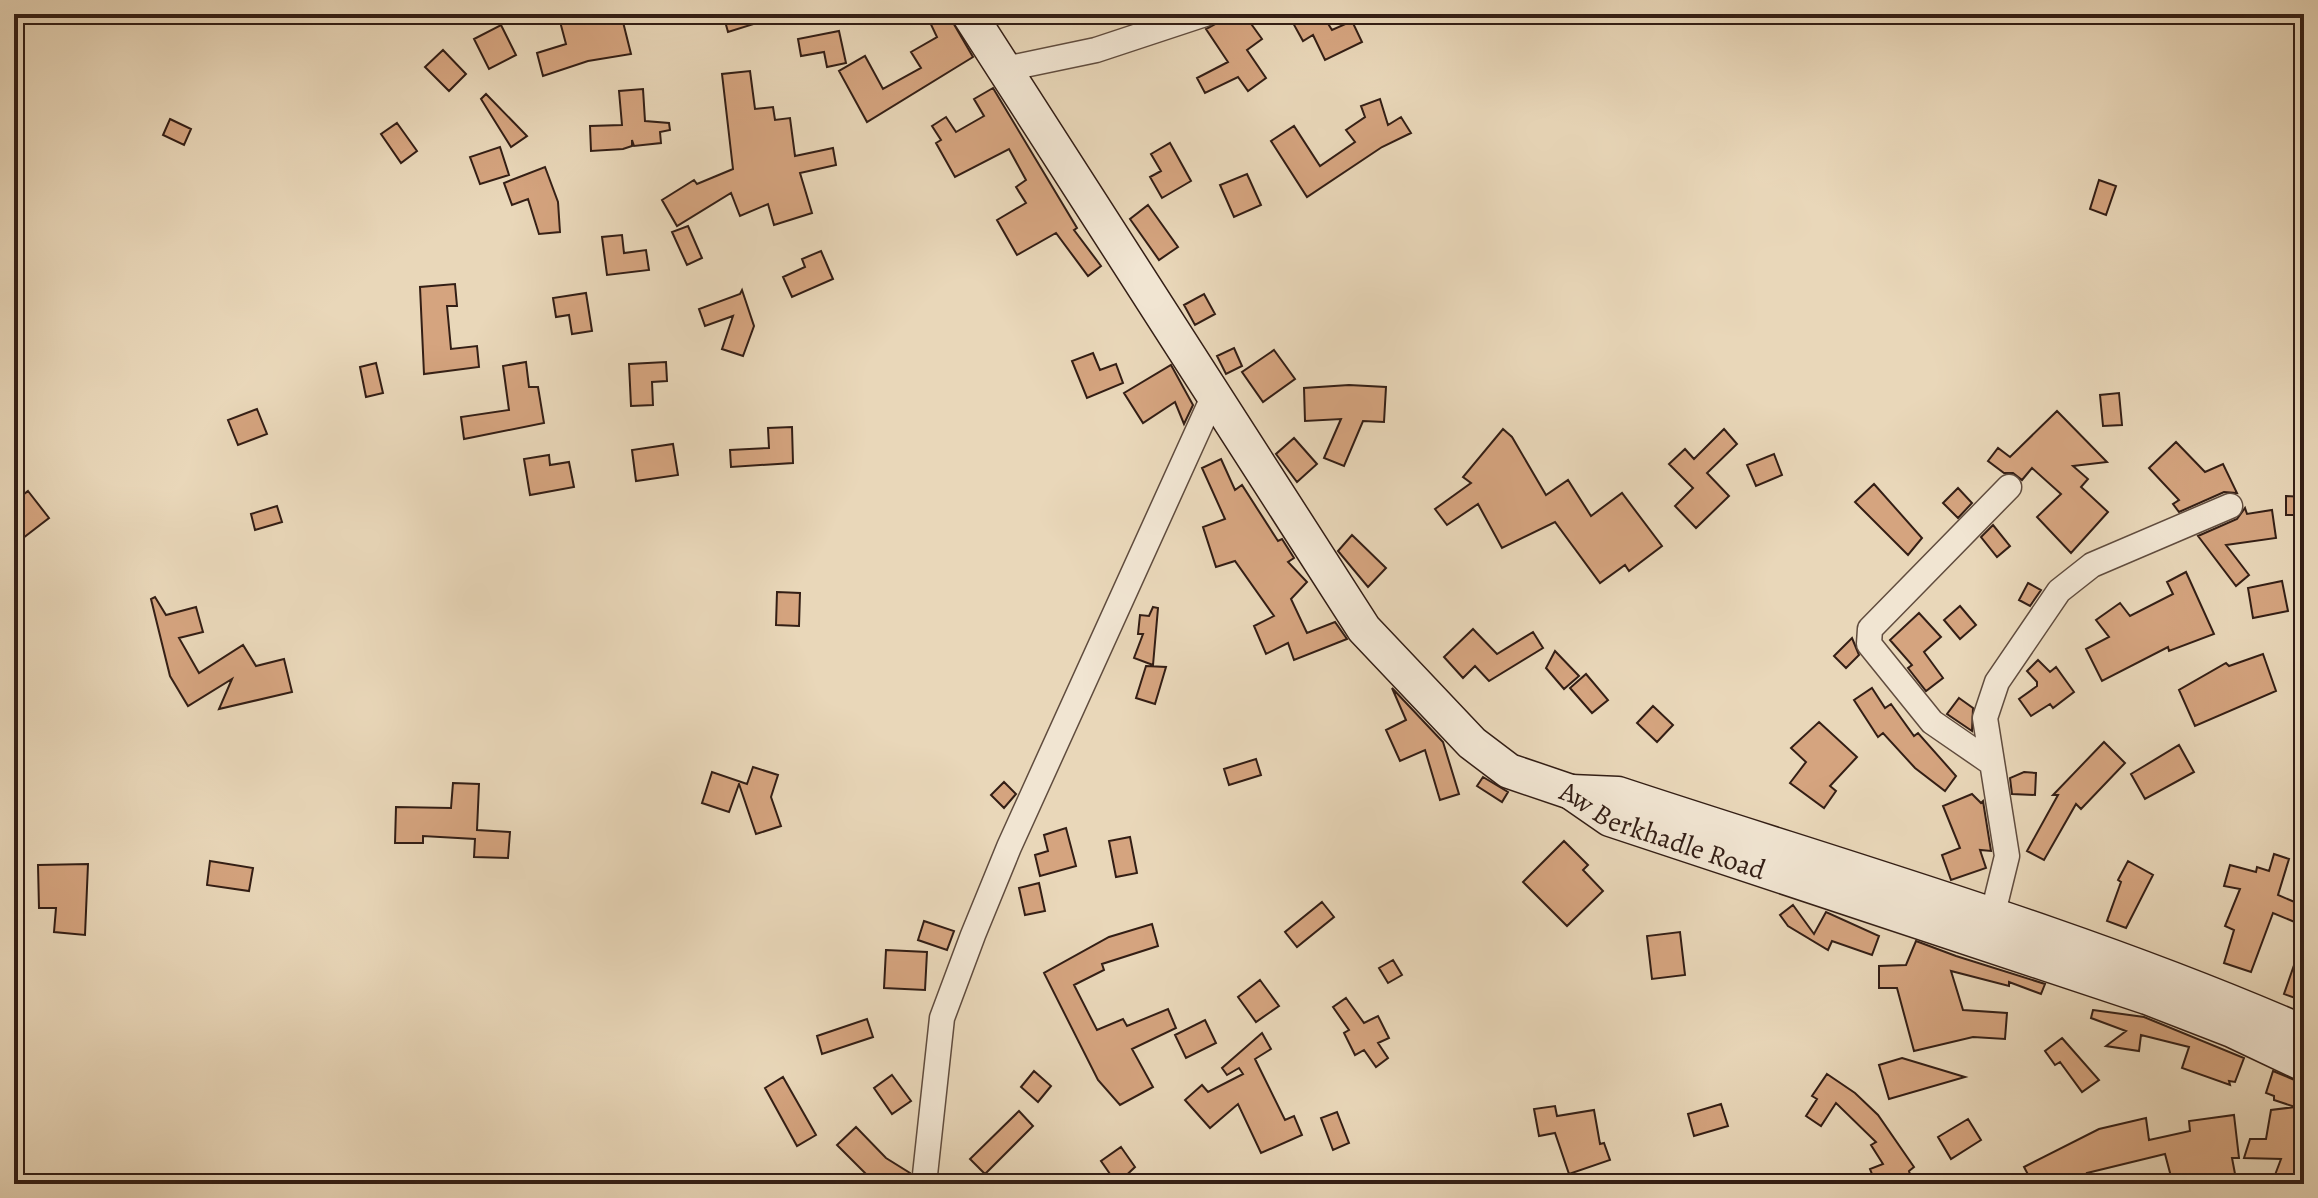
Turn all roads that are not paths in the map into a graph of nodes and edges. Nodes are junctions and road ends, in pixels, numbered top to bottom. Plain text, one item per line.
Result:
1 (969, 14) edge
2 (1205, 14) edge
3 (1005, 69) junction
4 (1214, 395) junction
5 (2009, 487) dead end
6 (2230, 506) dead end
7 (1990, 762) junction
8 (1571, 792) junction
9 (1992, 917) junction
10 (2304, 1033) edge
11 (2304, 1064) edge
12 (924, 1184) edge

1 - 3 main road
2 - 3 street
3 - 4 main road
4 - 8 main road
4 - 12 street
5 - 7 street
6 - 7 street
7 - 9 street
8 - 9 main road, Aw Berkhadle Road
8 - 11 main road, Aw Berkhadle Road
9 - 10 main road, Aw Berkhadle Road

